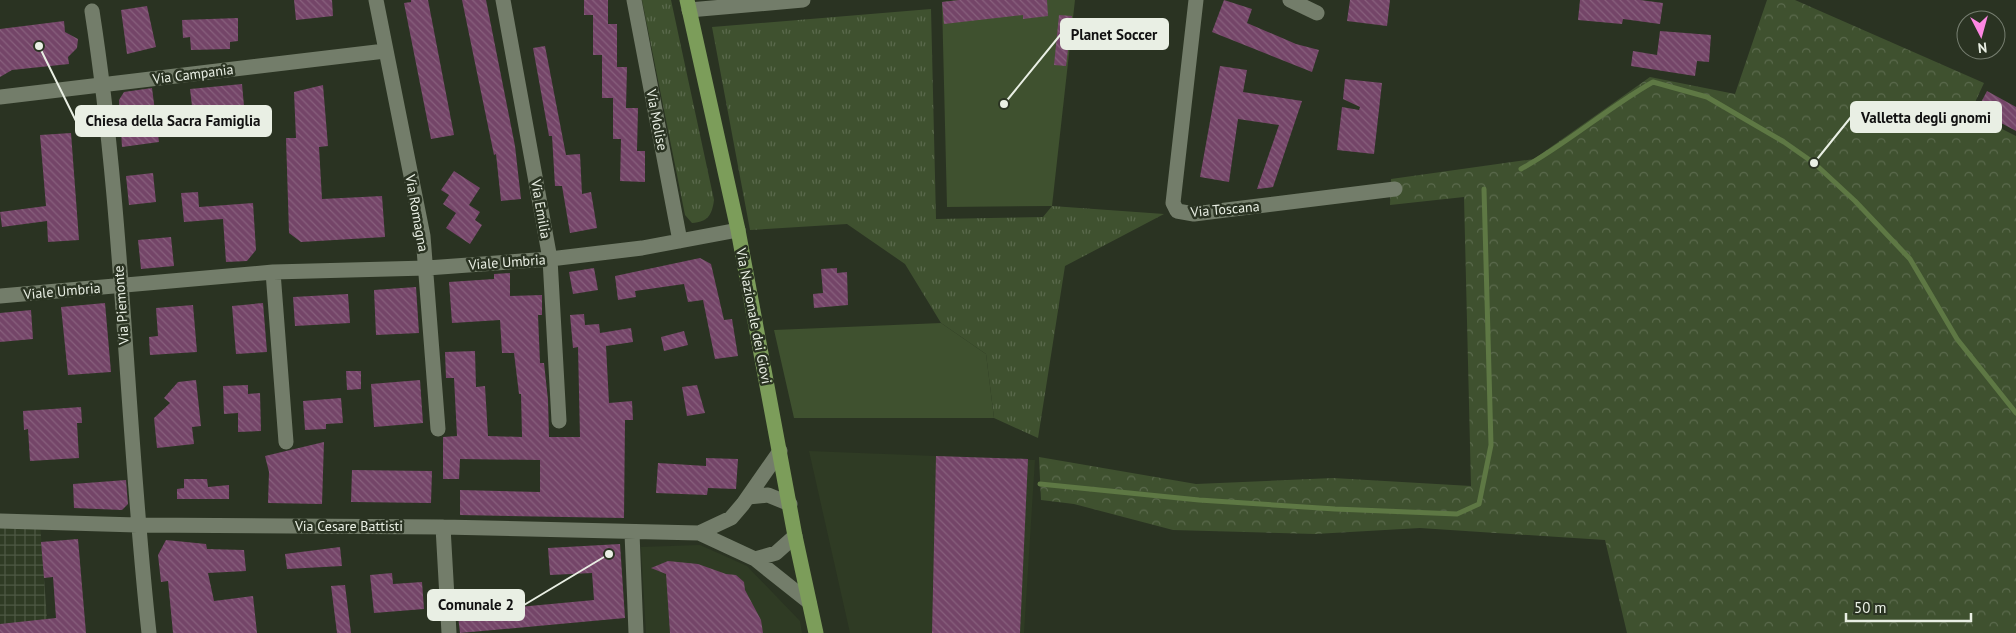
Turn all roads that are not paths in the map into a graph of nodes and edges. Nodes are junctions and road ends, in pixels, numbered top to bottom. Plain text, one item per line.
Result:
1 (376, 0) edge
2 (503, 0) edge
3 (634, 0) edge
4 (803, 0) edge
5 (1196, 0) edge
6 (1290, 0) edge
7 (688, 5) edge
8 (92, 11) dead end
9 (1317, 13) dead end
10 (386, 51) junction
11 (104, 84) junction
12 (0, 97) edge
13 (1395, 189) dead end
14 (738, 230) junction
15 (680, 241) junction
16 (550, 260) junction
17 (427, 268) junction
18 (273, 272) junction
19 (120, 286) junction
20 (0, 296) edge
21 (560, 421) dead end
22 (438, 429) dead end
23 (286, 442) dead end
24 (780, 451) junction
25 (748, 497) junction
26 (790, 504) junction
27 (0, 521) edge
28 (137, 525) junction
29 (442, 527) junction
30 (632, 533) junction
31 (699, 533) junction
32 (794, 536) junction
33 (755, 559) junction
34 (808, 602) junction
35 (149, 633) edge
36 (449, 633) edge
37 (636, 633) edge
38 (816, 633) edge

1 - 10 street, Via Romagna
2 - 16 street, Via Emilia
3 - 15 street, Via Molise
4 - 7 street
5 - 13 street, Via Toscana
6 - 9 street
7 - 14 main road, Via Nazionale dei Giovi
8 - 11 street, Via Piemonte
10 - 11 street, Via Campania
10 - 17 street, Via Romagna
11 - 12 street, Via Campania
11 - 19 street, Via Piemonte
14 - 15 street, Viale Umbria
14 - 24 main road, Via Nazionale dei Giovi
15 - 16 street, Viale Umbria
16 - 17 street, Viale Umbria
16 - 21 street, Via Emilia
17 - 18 street, Viale Umbria
17 - 22 street, Via Romagna
18 - 19 street, Viale Umbria
18 - 23 street
19 - 20 street, Viale Umbria
19 - 28 street, Via Piemonte
24 - 25 street, Via Cesare Battisti
24 - 26 main road, Via Nazionale dei Giovi
25 - 26 street
25 - 31 street, Via Cesare Battisti
26 - 32 main road, Via Nazionale dei Giovi
27 - 28 street, Via Cesare Battisti
28 - 29 street, Via Cesare Battisti
28 - 35 street, Via Piemonte
29 - 30 street, Via Cesare Battisti
29 - 36 street
30 - 31 street, Via Cesare Battisti
30 - 37 street
31 - 33 street, Via Cesare Battisti
32 - 33 street
32 - 34 main road, Via Nazionale dei Giovi
33 - 34 street, Via Cesare Battisti
34 - 38 main road, Via Nazionale dei Giovi

